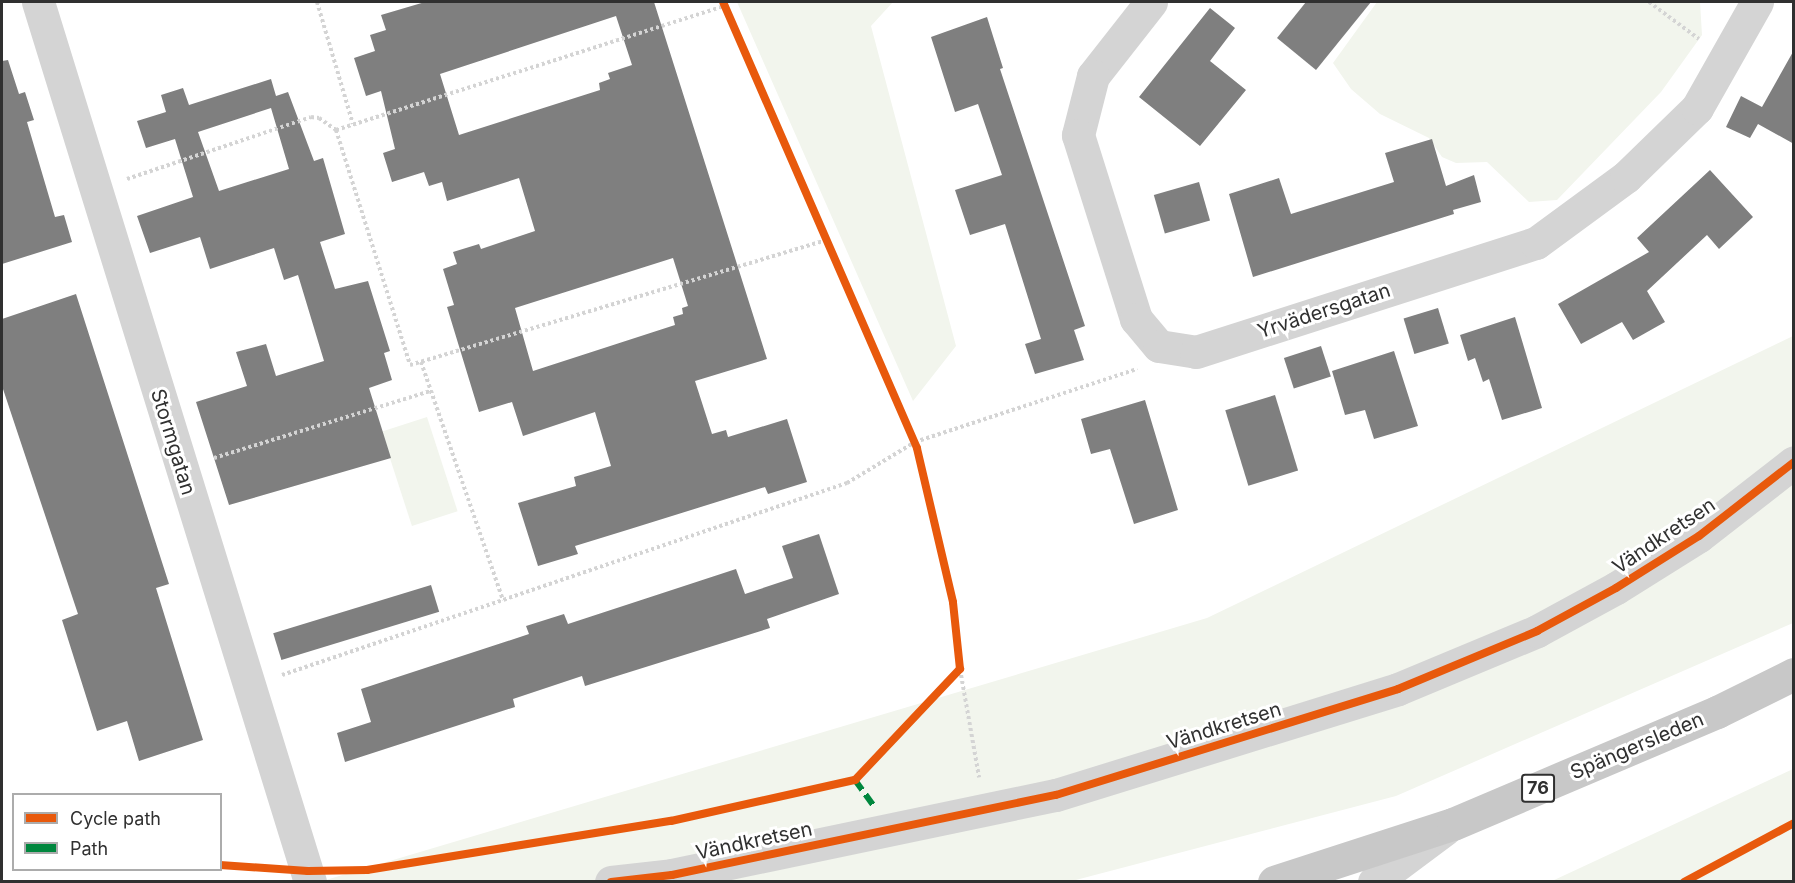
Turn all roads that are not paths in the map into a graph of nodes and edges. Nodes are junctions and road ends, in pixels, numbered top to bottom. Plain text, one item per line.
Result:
1 (38, 2) edge
2 (1151, 2) edge
3 (1757, 2) edge
4 (1794, 462) edge
5 (1794, 674) edge
6 (1453, 824) junction
7 (310, 882) edge
8 (611, 882) edge
9 (1274, 882) edge
10 (1374, 882) edge

1 - 7 street, Stormgatan
2 - 3 street, Yrvädersgatan
4 - 8 street, Vändkretsen
5 - 6 main road, Spängersleden / 76
6 - 9 main road, Spängersleden / 76
6 - 10 street

